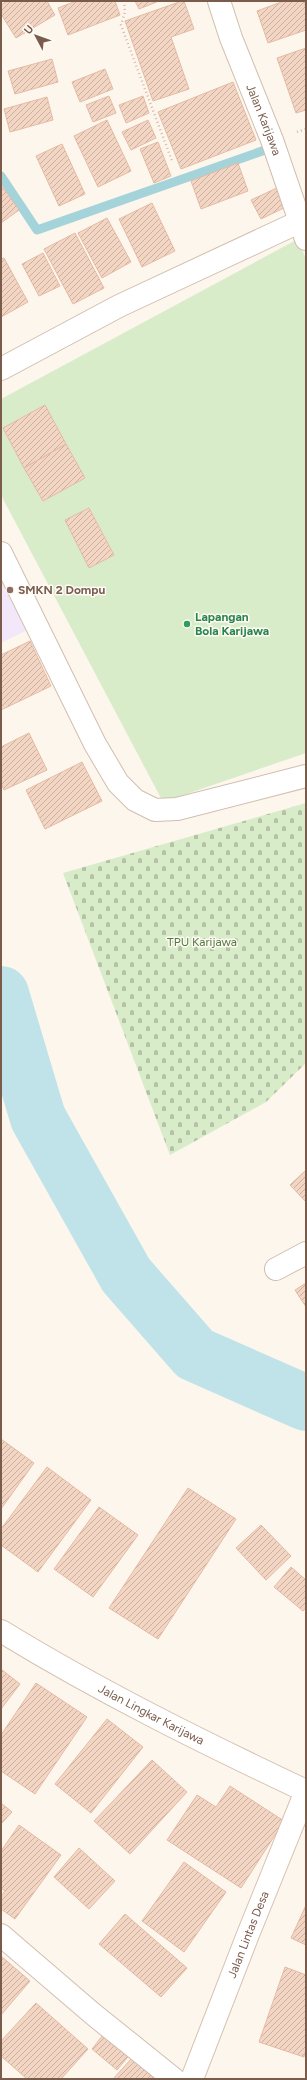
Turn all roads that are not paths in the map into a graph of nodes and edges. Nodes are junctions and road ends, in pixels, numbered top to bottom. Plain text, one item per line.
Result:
1 (219, 1) edge
2 (303, 231) edge
3 (1, 369) edge
4 (1, 553) edge
5 (306, 776) edge
6 (306, 1253) edge
7 (276, 1269) dead end
8 (1, 1631) edge
9 (306, 1791) edge
10 (1, 1935) edge
11 (174, 2079) edge
12 (192, 2079) edge

1 - 2 street, Jalan Karijawa
2 - 3 street
4 - 5 street
6 - 7 street
8 - 9 street, Jalan Lingkar Karijawa
9 - 12 street, Jalan Lintas Desa
10 - 11 street

